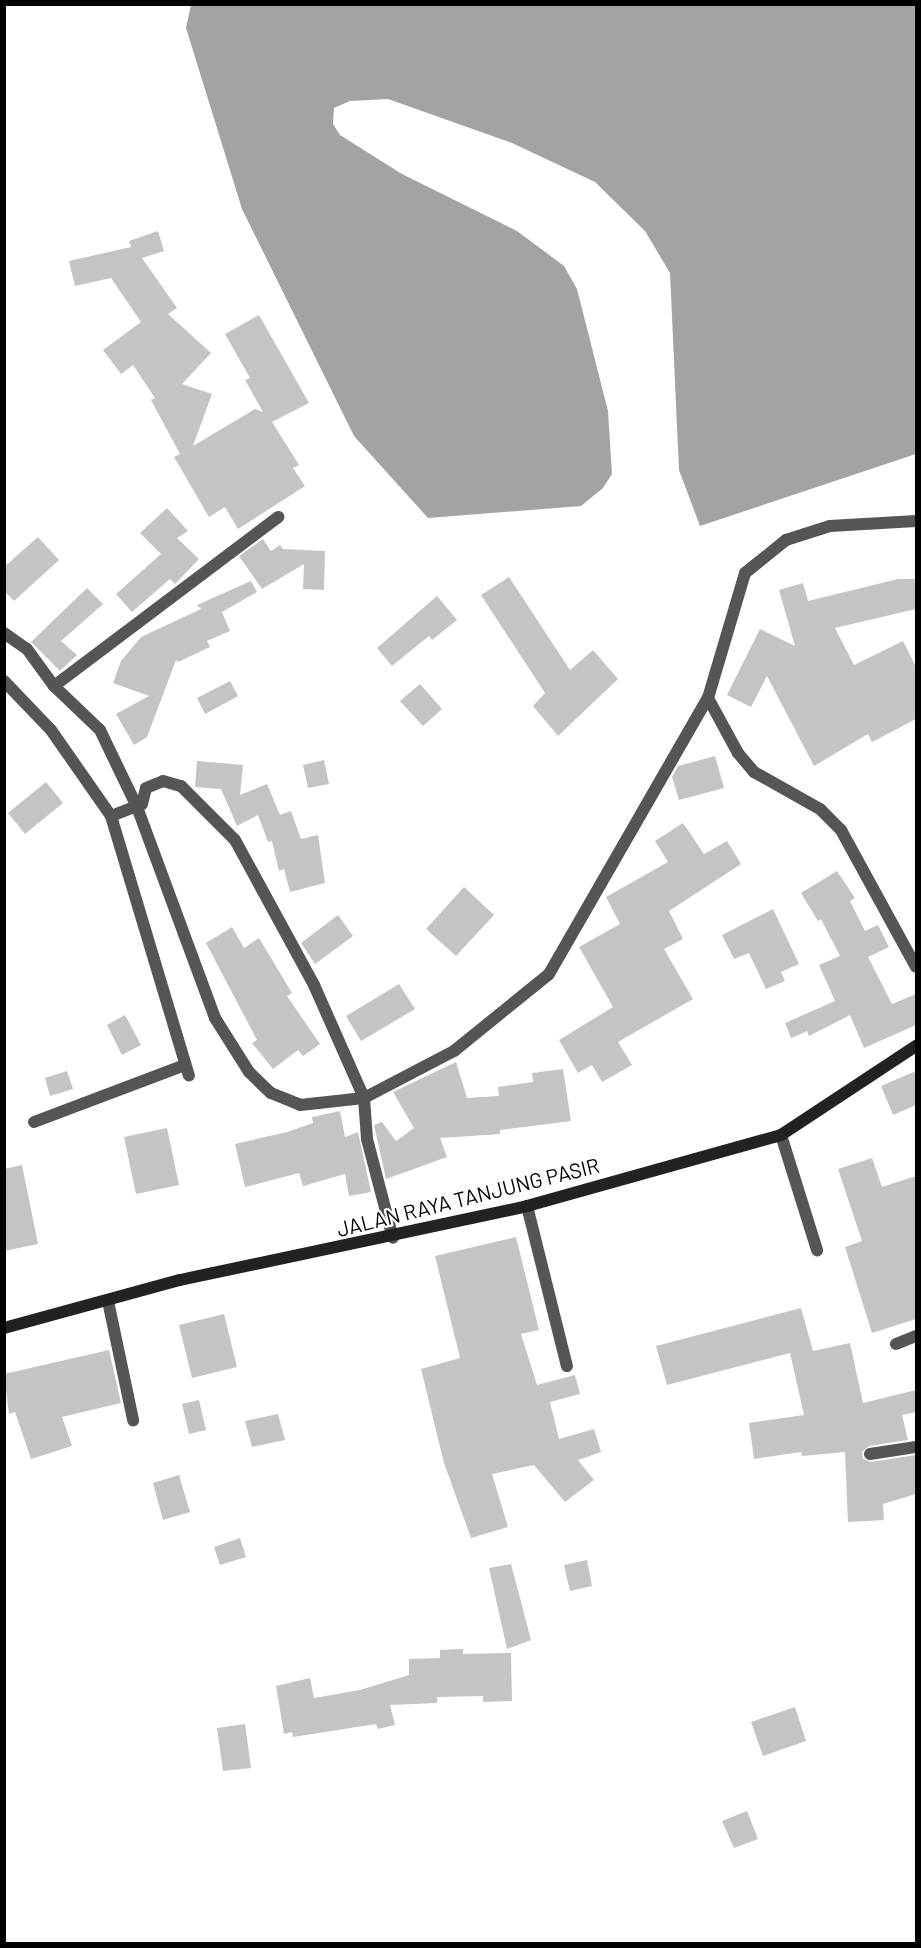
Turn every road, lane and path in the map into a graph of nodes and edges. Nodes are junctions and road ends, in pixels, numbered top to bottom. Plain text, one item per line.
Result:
1 (278, 517) dead end
2 (916, 521) edge
3 (4, 633) edge
4 (4, 681) edge
5 (54, 686) junction
6 (711, 704) junction
7 (125, 811) junction
8 (916, 967) edge
9 (916, 1046) edge
10 (364, 1102) junction
11 (34, 1122) dead end
12 (781, 1135) junction
13 (527, 1206) junction
14 (393, 1238) junction
15 (817, 1250) dead end
16 (108, 1301) junction
17 (4, 1328) edge
18 (916, 1336) edge
19 (896, 1344) dead end
20 (567, 1366) dead end
21 (133, 1420) dead end
22 (916, 1447) edge
23 (870, 1454) dead end

1 - 5 street
2 - 6 street
3 - 5 street
4 - 7 street
5 - 7 street
6 - 8 street
6 - 10 street
7 - 10 street
7 - 10 street
7 - 11 street
9 - 12 street, JALAN RAYA TANJUNG PASIR
10 - 14 street
12 - 13 street, JALAN RAYA TANJUNG PASIR
12 - 15 street
13 - 14 street, JALAN RAYA TANJUNG PASIR
13 - 20 street
14 - 16 street, JALAN RAYA TANJUNG PASIR
16 - 17 street, JALAN RAYA TANJUNG PASIR
16 - 21 street
18 - 19 street
22 - 23 street

